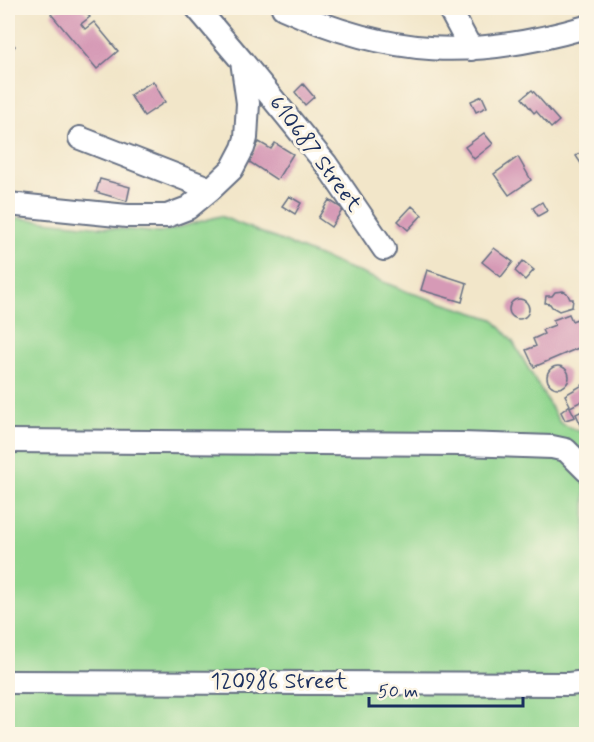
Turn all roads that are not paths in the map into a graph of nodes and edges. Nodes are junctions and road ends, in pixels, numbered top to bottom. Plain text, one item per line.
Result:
1 (197, 8) edge
2 (283, 8) edge
3 (449, 8) edge
4 (586, 27) edge
5 (471, 49) junction
6 (242, 61) junction
7 (80, 138) dead end
8 (211, 189) junction
9 (8, 204) edge
10 (384, 249) dead end
11 (8, 441) edge
12 (586, 470) edge
13 (8, 682) edge
14 (586, 682) edge

1 - 6 street, 610687 Street
2 - 5 street
3 - 5 street
4 - 5 street
6 - 8 street
6 - 10 street, 610687 Street
7 - 8 street
8 - 9 street
11 - 12 street
13 - 14 street, 120986 Street

